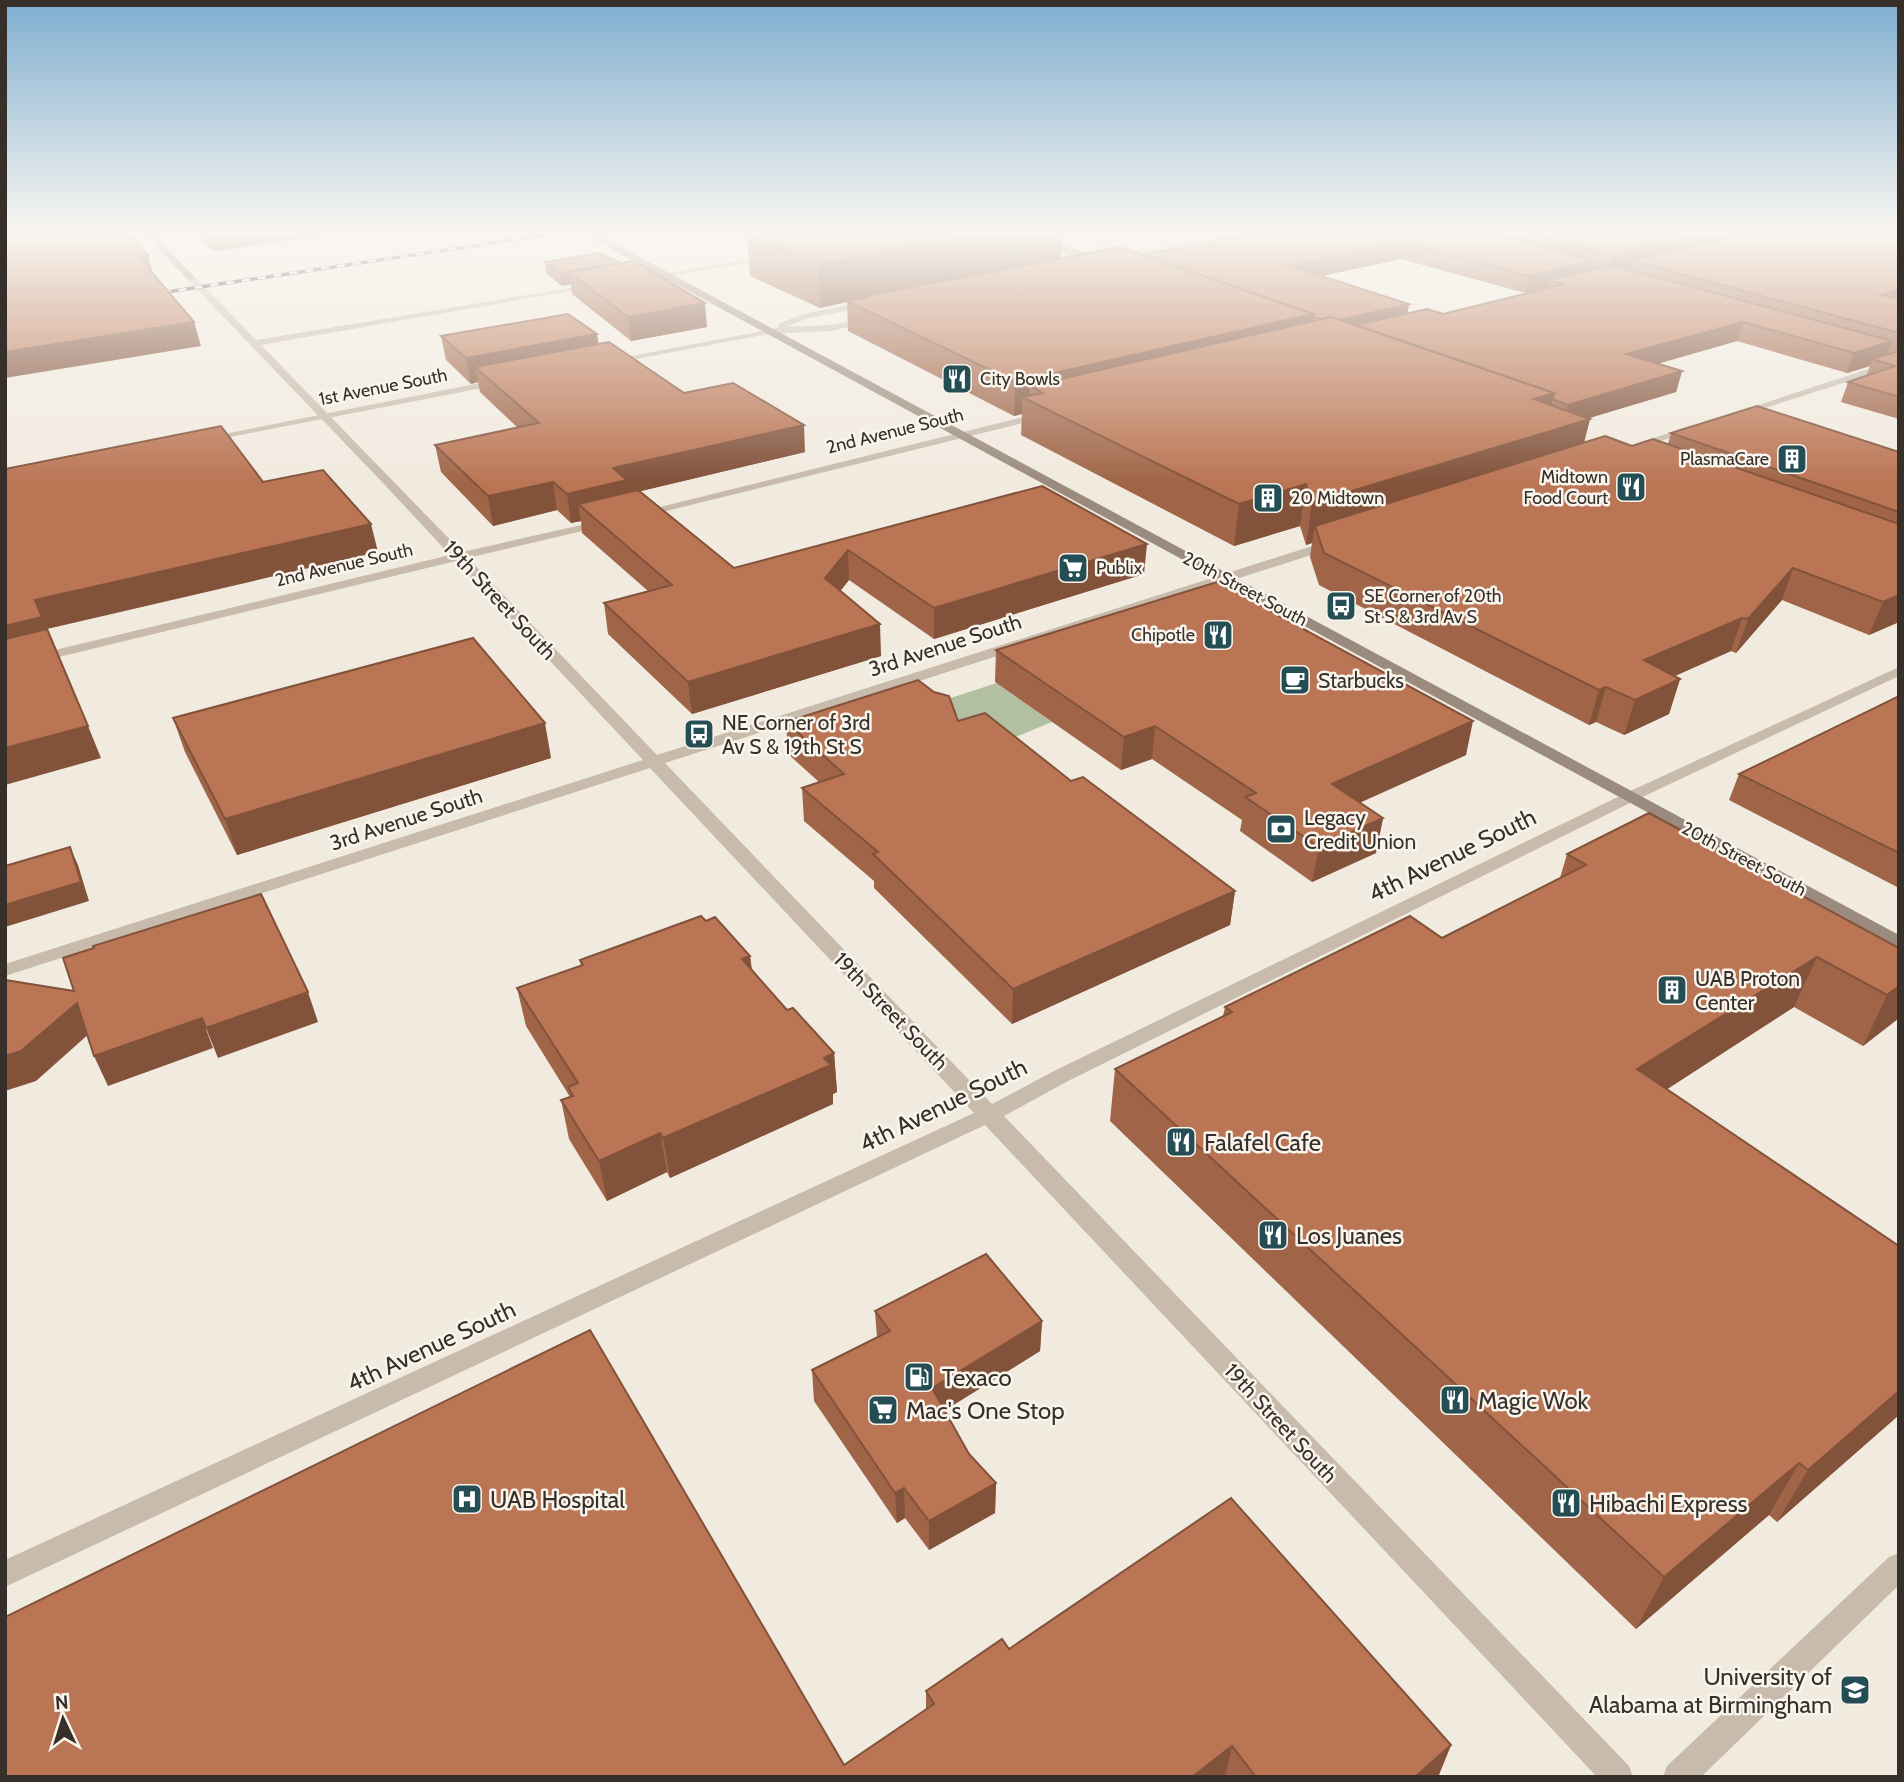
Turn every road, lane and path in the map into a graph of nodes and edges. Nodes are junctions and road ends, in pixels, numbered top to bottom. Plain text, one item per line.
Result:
1 (229, 316) edge
2 (415, 316) edge
3 (741, 316) edge
4 (806, 316) edge
5 (884, 317) edge
6 (768, 331) junction
7 (256, 343) junction
8 (1886, 356) edge
9 (1899, 361) edge
10 (599, 363) edge
11 (517, 379) edge
12 (1051, 413) edge
13 (325, 416) junction
14 (1732, 416) edge
15 (1706, 424) edge
16 (960, 435) junction
17 (197, 441) edge
18 (1628, 455) edge
19 (628, 517) edge
20 (614, 520) edge
21 (1346, 539) edge
22 (459, 557) junction
23 (1225, 578) junction
24 (5, 666) edge
25 (1899, 671) edge
26 (653, 762) junction
27 (1630, 797) junction
28 (1899, 943) edge
29 (5, 970) edge
30 (989, 1115) junction
31 (1899, 1566) edge
32 (5, 1574) edge
33 (1618, 1777) edge
34 (1678, 1777) edge

1 - 7 street, 19th Street South
2 - 7 street
3 - 6 main road, 20th Street South
4 - 6 street
5 - 6 street
6 - 10 street
6 - 16 main road, 20th Street South
7 - 13 street, 19th Street South
8 - 9 street
9 - 14 street
11 - 13 street, 1st Avenue South
12 - 16 street, 2nd Avenue South
13 - 17 street, 1st Avenue South
13 - 22 street, 19th Street South
15 - 18 street
16 - 19 street, 2nd Avenue South
16 - 23 main road, 20th Street South
20 - 22 street, 2nd Avenue South
21 - 23 street, 3rd Avenue South
22 - 24 street, 2nd Avenue South
22 - 26 street, 19th Street South
23 - 26 street, 3rd Avenue South
23 - 27 main road, 20th Street South
25 - 27 street, 4th Avenue South
26 - 29 street, 3rd Avenue South
26 - 30 street, 19th Street South
27 - 28 main road, 20th Street South
27 - 30 street, 4th Avenue South
30 - 32 street, 4th Avenue South
30 - 33 street, 19th Street South
31 - 34 street

